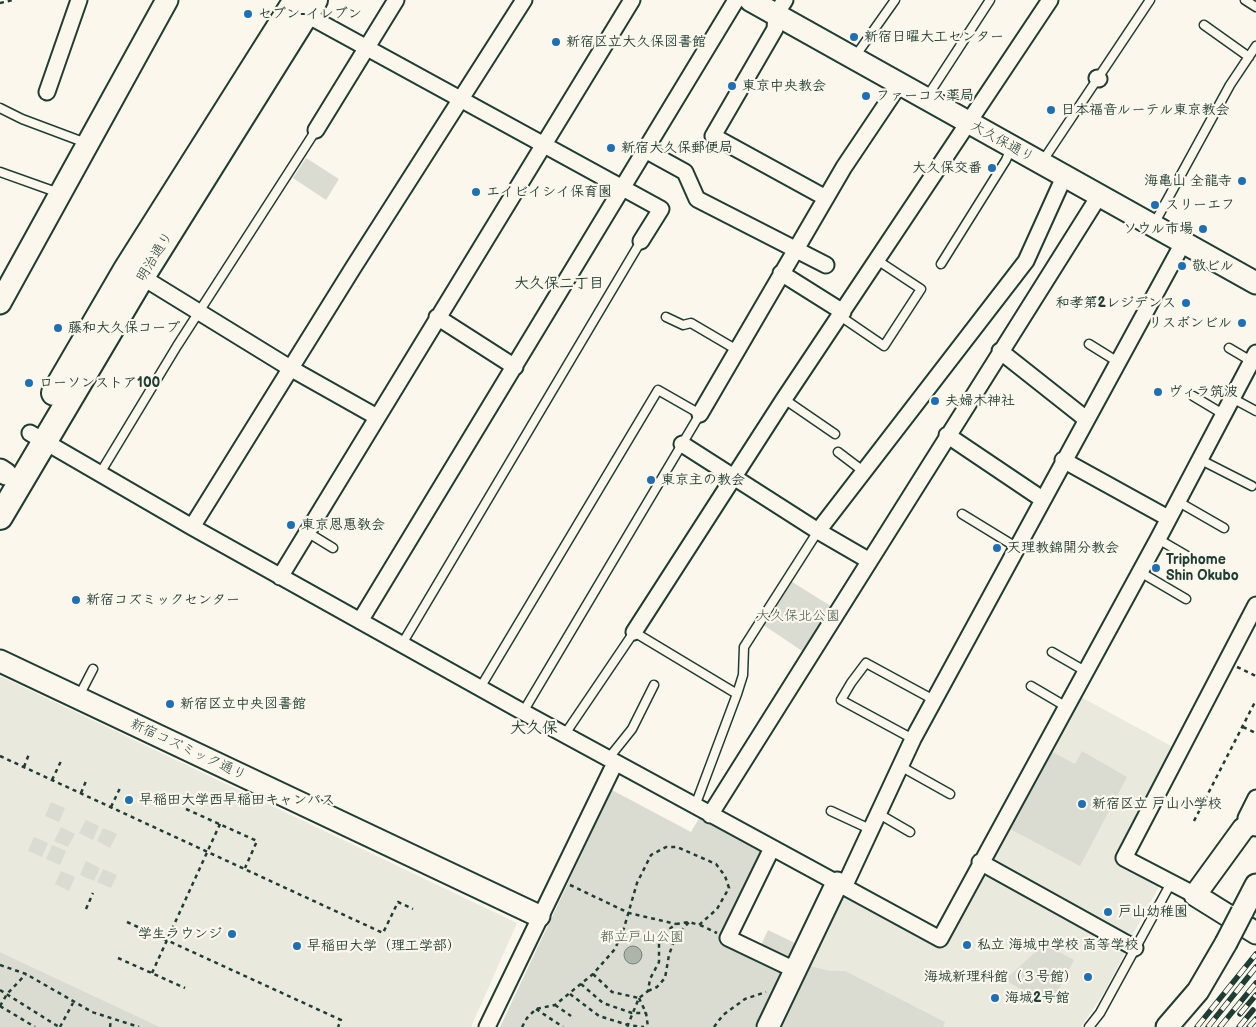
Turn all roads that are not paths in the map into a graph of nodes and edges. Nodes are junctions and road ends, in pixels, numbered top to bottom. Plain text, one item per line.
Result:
1 (79, 0) edge
2 (167, 0) edge
3 (396, 0) edge
4 (524, 0) edge
5 (632, 0) edge
6 (736, 0) edge
7 (750, 0) edge
8 (895, 0) edge
9 (990, 0) edge
10 (1050, 0) edge
11 (1150, 0) edge
12 (1245, 0) edge
13 (297, 5) edge
14 (780, 7) edge
15 (1256, 8) edge
16 (1204, 26) dead end
17 (1256, 46) edge
18 (368, 48) junction
19 (1249, 57) junction
20 (852, 59) junction
21 (899, 85) junction
22 (47, 92) dead end
23 (925, 99) junction
24 (462, 100) junction
25 (0, 108) edge
26 (967, 123) junction
27 (316, 130) joint
28 (87, 143) junction
29 (545, 145) junction
30 (1011, 148) junction
31 (645, 150) junction
32 (1041, 164) junction
33 (0, 172) edge
34 (1064, 177) junction
35 (622, 188) junction
36 (59, 193) junction
37 (1099, 196) junction
38 (826, 198) junction
39 (1153, 226) junction
40 (640, 241) joint
41 (1183, 243) junction
42 (795, 249) junction
43 (878, 260) junction
44 (941, 264) dead end
45 (826, 265) dead end
46 (781, 273) junction
47 (142, 277) junction
48 (1256, 283) edge
49 (0, 303) edge
50 (200, 313) junction
51 (842, 314) junction
52 (437, 317) junction
53 (666, 317) dead end
54 (1089, 344) dead end
55 (1229, 348) dead end
56 (737, 350) junction
57 (1000, 351) junction
58 (1254, 357) edge
59 (1118, 362) junction
60 (290, 368) junction
61 (515, 368) junction
62 (1193, 396) dead end
63 (1232, 398) junction
64 (784, 400) junction
65 (1256, 411) edge
66 (700, 414) junction
67 (1224, 414) junction
68 (376, 417) junction
69 (1086, 419) junction
70 (835, 434) dead end
71 (948, 435) junction
72 (37, 437) junction
73 (682, 444) junction
74 (838, 452) dead end
75 (1199, 459) junction
76 (1063, 460) junction
77 (863, 472) junction
78 (99, 475) junction
79 (2, 476) edge
80 (734, 478) junction
81 (1252, 486) dead end
82 (1042, 499) junction
83 (1177, 501) junction
84 (962, 514) dead end
85 (0, 517) edge
86 (1168, 518) junction
87 (192, 527) junction
88 (1224, 528) dead end
89 (818, 531) junction
90 (307, 532) junction
91 (1158, 539) junction
92 (1016, 547) junction
93 (334, 548) dead end
94 (868, 560) junction
95 (1194, 560) dead end
96 (1140, 572) junction
97 (280, 577) junction
98 (1186, 599) dead end
99 (1256, 605) edge
100 (360, 620) junction
101 (634, 632) junction
102 (402, 644) junction
103 (1052, 652) dead end
104 (0, 661) edge
105 (92, 669) dead end
106 (1086, 671) junction
107 (654, 685) dead end
108 (1031, 686) dead end
109 (480, 688) junction
110 (738, 694) junction
111 (79, 698) junction
112 (934, 700) junction
113 (1066, 706) junction
114 (523, 712) junction
115 (564, 734) junction
116 (912, 739) junction
117 (611, 761) junction
118 (900, 766) junction
119 (950, 794) dead end
120 (1256, 798) edge
121 (695, 807) junction
122 (832, 811) dead end
123 (710, 814) junction
124 (879, 814) junction
125 (1251, 826) edge
126 (872, 830) junction
127 (910, 832) dead end
128 (772, 848) junction
129 (980, 862) junction
130 (1171, 883) junction
131 (841, 885) junction
132 (1256, 885) edge
133 (1195, 895) junction
134 (539, 916) junction
135 (1256, 933) edge
136 (1135, 948) junction
137 (795, 970) junction
138 (487, 1027) edge
139 (768, 1027) edge
140 (1089, 1027) edge
141 (1167, 1027) edge

1 - 22 street
2 - 28 street
3 - 18 street
4 - 24 street
5 - 29 street
6 - 31 street
7 - 14 street, 大久保通り
8 - 20 lane
9 - 23 lane
10 - 26 street
11 - 32 lane
12 - 15 lane
13 - 18 street
13 - 47 main road, 明治通り
13 - 72 main road, 明治通り
14 - 20 street, 大久保通り
14 - 38 street
16 - 19 lane
17 - 19 lane
18 - 24 street
18 - 27 street
19 - 39 lane
20 - 21 street, 大久保通り
21 - 23 street, 大久保通り
21 - 38 street
23 - 26 street, 大久保通り
24 - 29 street
24 - 60 street
25 - 28 lane
26 - 30 street, 大久保通り
26 - 43 street
27 - 50 lane
28 - 36 street
29 - 35 street
29 - 52 street
30 - 32 street, 大久保通り
30 - 44 lane
31 - 35 street
31 - 42 street
32 - 34 street, 大久保通り
33 - 36 lane
34 - 37 street, 大久保通り
34 - 77 street
35 - 40 street
35 - 61 street
36 - 49 street
37 - 39 street, 大久保通り
37 - 57 street
38 - 42 street
39 - 41 street, 大久保通り
40 - 102 lane
41 - 48 street, 大久保通り
41 - 59 street
42 - 45 street
42 - 46 street
43 - 51 street
43 - 51 lane
46 - 51 street
46 - 56 street
47 - 50 street
47 - 72 main road, 明治通り
50 - 60 street
50 - 78 lane
51 - 64 street
52 - 61 street
52 - 68 street
53 - 56 lane
54 - 59 lane
55 - 58 lane
56 - 66 street
57 - 69 street
57 - 71 street
58 - 63 street
59 - 69 street
60 - 68 street
60 - 87 street
61 - 100 street
62 - 67 lane
63 - 65 lane
63 - 67 street
64 - 70 lane
64 - 80 street
66 - 73 lane
66 - 109 lane
67 - 75 street
68 - 90 street
69 - 76 street
71 - 82 street
71 - 94 street
72 - 78 street
72 - 79 main road, 明治通り
72 - 85 main road, 明治通り
73 - 80 street
73 - 114 lane
74 - 77 lane
75 - 81 lane
75 - 83 street
76 - 82 street
76 - 86 street
77 - 89 street
78 - 87 street
80 - 89 street
80 - 101 street
82 - 92 street
83 - 86 street
83 - 88 lane
84 - 92 lane
86 - 91 street
87 - 97 street
89 - 94 street
89 - 110 lane
90 - 93 lane
90 - 97 street
91 - 95 lane
91 - 96 street
92 - 112 street
94 - 123 street
96 - 98 lane
96 - 106 street
97 - 100 street
99 - 130 street
100 - 102 street
101 - 110 lane
101 - 115 lane
102 - 109 street
103 - 106 lane
104 - 111 street, 新宿コズミック通り
105 - 111 lane
106 - 113 street
107 - 117 lane
108 - 113 lane
109 - 114 street
110 - 121 lane
111 - 134 street, 新宿コズミック通り
112 - 116 street
112 - 116 lane
113 - 129 street
114 - 115 street
115 - 117 street
116 - 118 street
117 - 121 street
117 - 134 street
118 - 119 lane
118 - 124 street
120 - 125 street
121 - 123 street
122 - 126 lane
123 - 128 street
124 - 126 street
124 - 127 lane
125 - 133 street
126 - 131 street
128 - 131 street
128 - 137 street
129 - 131 street
129 - 136 street
130 - 133 street
130 - 136 lane
131 - 137 street
132 - 141 street, bridge
133 - 135 street
134 - 138 street
136 - 140 lane
137 - 139 street

